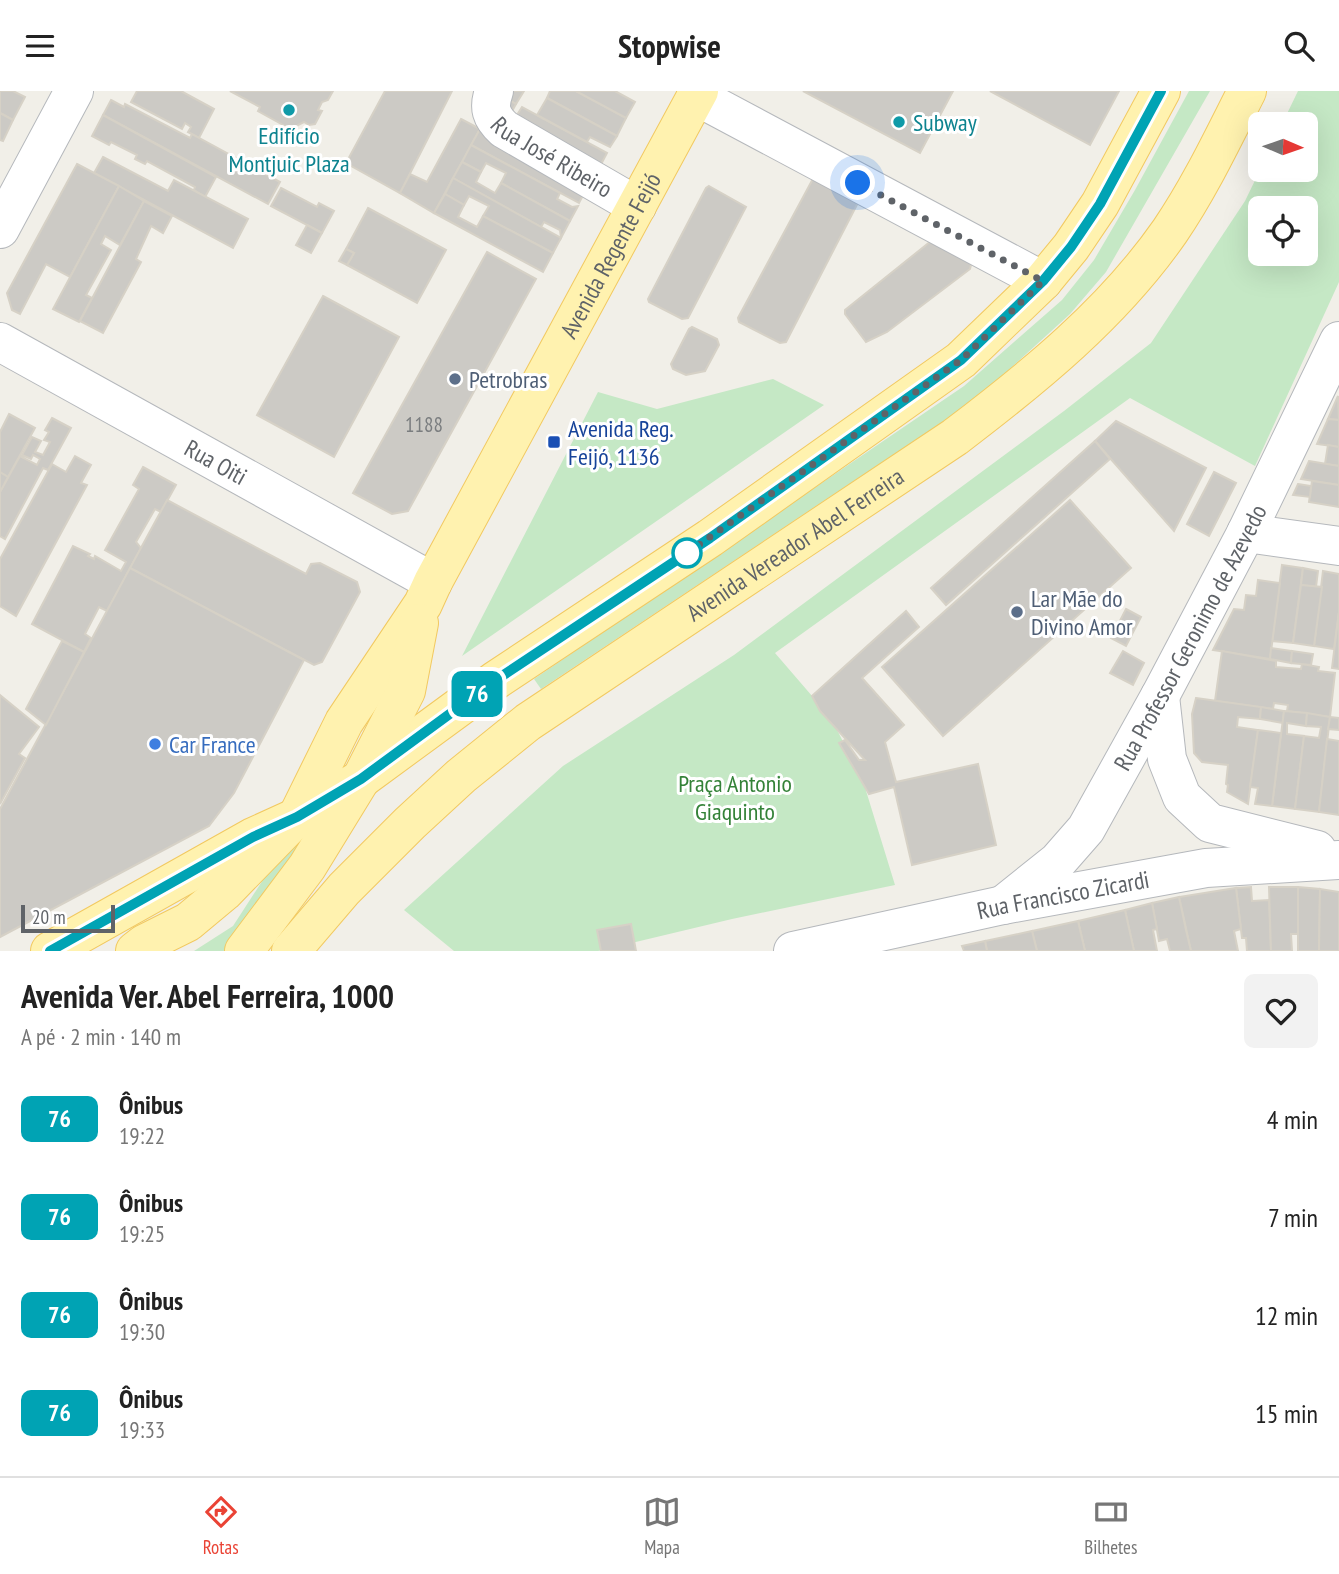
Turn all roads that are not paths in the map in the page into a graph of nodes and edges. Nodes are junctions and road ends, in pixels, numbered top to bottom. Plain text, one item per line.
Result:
1 (74, 91) edge
2 (494, 91) edge
3 (1161, 91) edge
4 (1247, 91) edge
5 (697, 94) edge
6 (637, 206) junction
7 (0, 229) edge
8 (1043, 281) junction
9 (1339, 341) edge
10 (0, 342) edge
11 (1246, 533) junction
12 (1339, 546) edge
13 (428, 593) junction
14 (1160, 697) junction
15 (361, 779) junction
16 (297, 817) junction
17 (1339, 858) edge
18 (1003, 905) junction
19 (50, 951) edge
20 (135, 951) edge
21 (244, 951) edge
22 (291, 951) edge
23 (793, 951) edge

1 - 7 street
2 - 6 street, Rua José Ribeiro
3 - 8 main road
4 - 22 main road, Avenida Vereador Abel Ferreira
5 - 6 main road, Avenida Regente Feijó
5 - 8 street
6 - 13 main road, Avenida Regente Feijó
8 - 15 main road
9 - 11 street, Rua Professor Geronimo de Azevedo
10 - 13 street, Rua Oiti
11 - 12 street
11 - 14 street, Rua Professor Geronimo de Azevedo
13 - 15 main road, Avenida Regente Feijó
13 - 16 main road, Avenida Regente Feijó
14 - 17 street, Rua Francisco Zicardi
14 - 18 street, Rua Professor Geronimo de Azevedo
15 - 16 main road
15 - 21 main road, Avenida Regente Feijó
16 - 19 main road
16 - 20 main road, Avenida Regente Feijó
17 - 18 street, Rua Francisco Zicardi
18 - 23 street, Rua Francisco Zicardi

